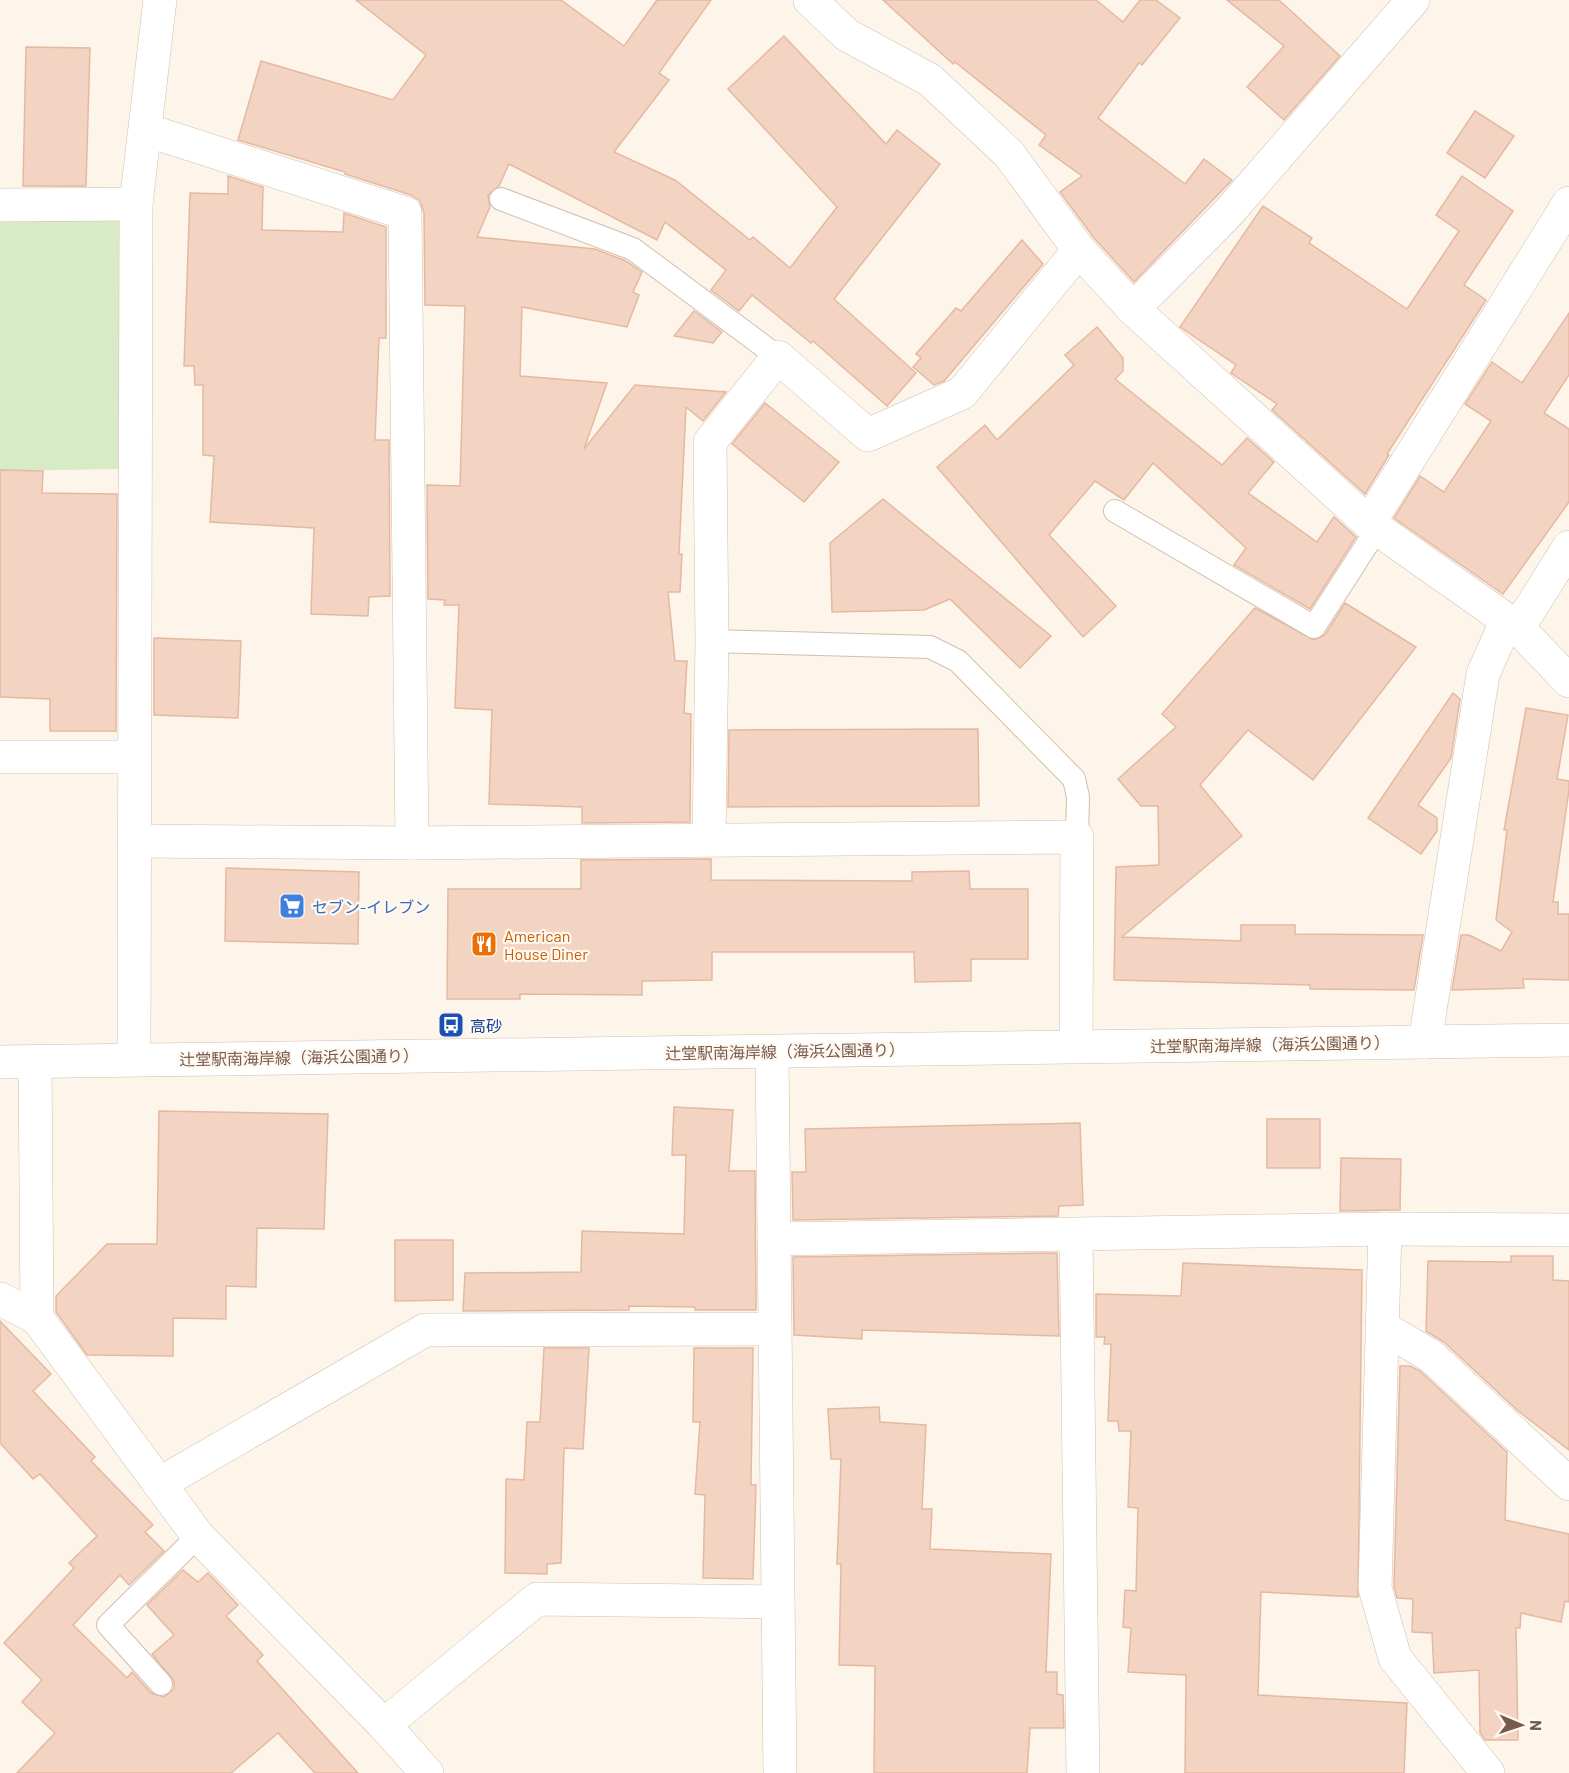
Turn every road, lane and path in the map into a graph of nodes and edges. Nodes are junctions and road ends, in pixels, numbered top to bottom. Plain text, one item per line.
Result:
1 (160, 0) edge
2 (810, 0) edge
3 (1413, 0) edge
4 (146, 130) junction
5 (501, 199) dead end
6 (1569, 203) edge
7 (136, 204) junction
8 (0, 205) edge
9 (1079, 250) junction
10 (1133, 309) junction
11 (778, 357) junction
12 (1115, 511) dead end
13 (1373, 526) junction
14 (1569, 547) edge
15 (1513, 624) junction
16 (712, 641) junction
17 (1569, 681) edge
18 (0, 757) edge
19 (134, 757) junction
20 (1077, 837) junction
21 (710, 838) junction
22 (134, 841) junction
23 (412, 843) junction
24 (1569, 1040) edge
25 (1425, 1042) junction
26 (1076, 1046) junction
27 (772, 1052) junction
28 (134, 1059) junction
29 (35, 1061) junction
30 (0, 1062) edge
31 (1385, 1229) junction
32 (1569, 1230) edge
33 (1076, 1236) junction
34 (774, 1239) junction
35 (0, 1299) edge
36 (37, 1318) junction
37 (1382, 1327) junction
38 (775, 1329) junction
39 (159, 1484) junction
40 (1569, 1484) edge
41 (198, 1536) junction
42 (778, 1602) junction
43 (161, 1684) dead end
44 (384, 1725) junction
45 (427, 1773) edge
46 (780, 1773) edge
47 (1083, 1773) edge
48 (1488, 1773) edge

1 - 4 street
2 - 9 street
3 - 10 street
4 - 7 street
4 - 23 street
5 - 11 lane
6 - 13 street
7 - 8 street
7 - 19 street
9 - 10 street
9 - 11 street
10 - 13 street
11 - 16 street
12 - 13 lane
13 - 15 street
14 - 15 street
15 - 17 street
15 - 25 street
16 - 20 lane
16 - 21 street
18 - 19 street
19 - 22 street
20 - 21 street
20 - 26 street
21 - 23 street
22 - 23 street
22 - 28 street
24 - 25 street, 辻堂駅南海岸線（海浜公園通り）
25 - 26 street, 辻堂駅南海岸線（海浜公園通り）
26 - 27 street, 辻堂駅南海岸線（海浜公園通り）
27 - 28 street, 辻堂駅南海岸線（海浜公園通り）
27 - 34 street
28 - 29 street, 辻堂駅南海岸線（海浜公園通り）
29 - 30 street, 辻堂駅南海岸線（海浜公園通り）
29 - 36 street
31 - 32 street
31 - 33 street
31 - 37 street
33 - 34 street
33 - 47 street
34 - 38 street
35 - 36 street
36 - 39 street
37 - 40 street
37 - 48 street
38 - 39 street
38 - 42 street
39 - 41 street
41 - 43 lane
41 - 44 street
42 - 44 street
42 - 46 street
44 - 45 street

